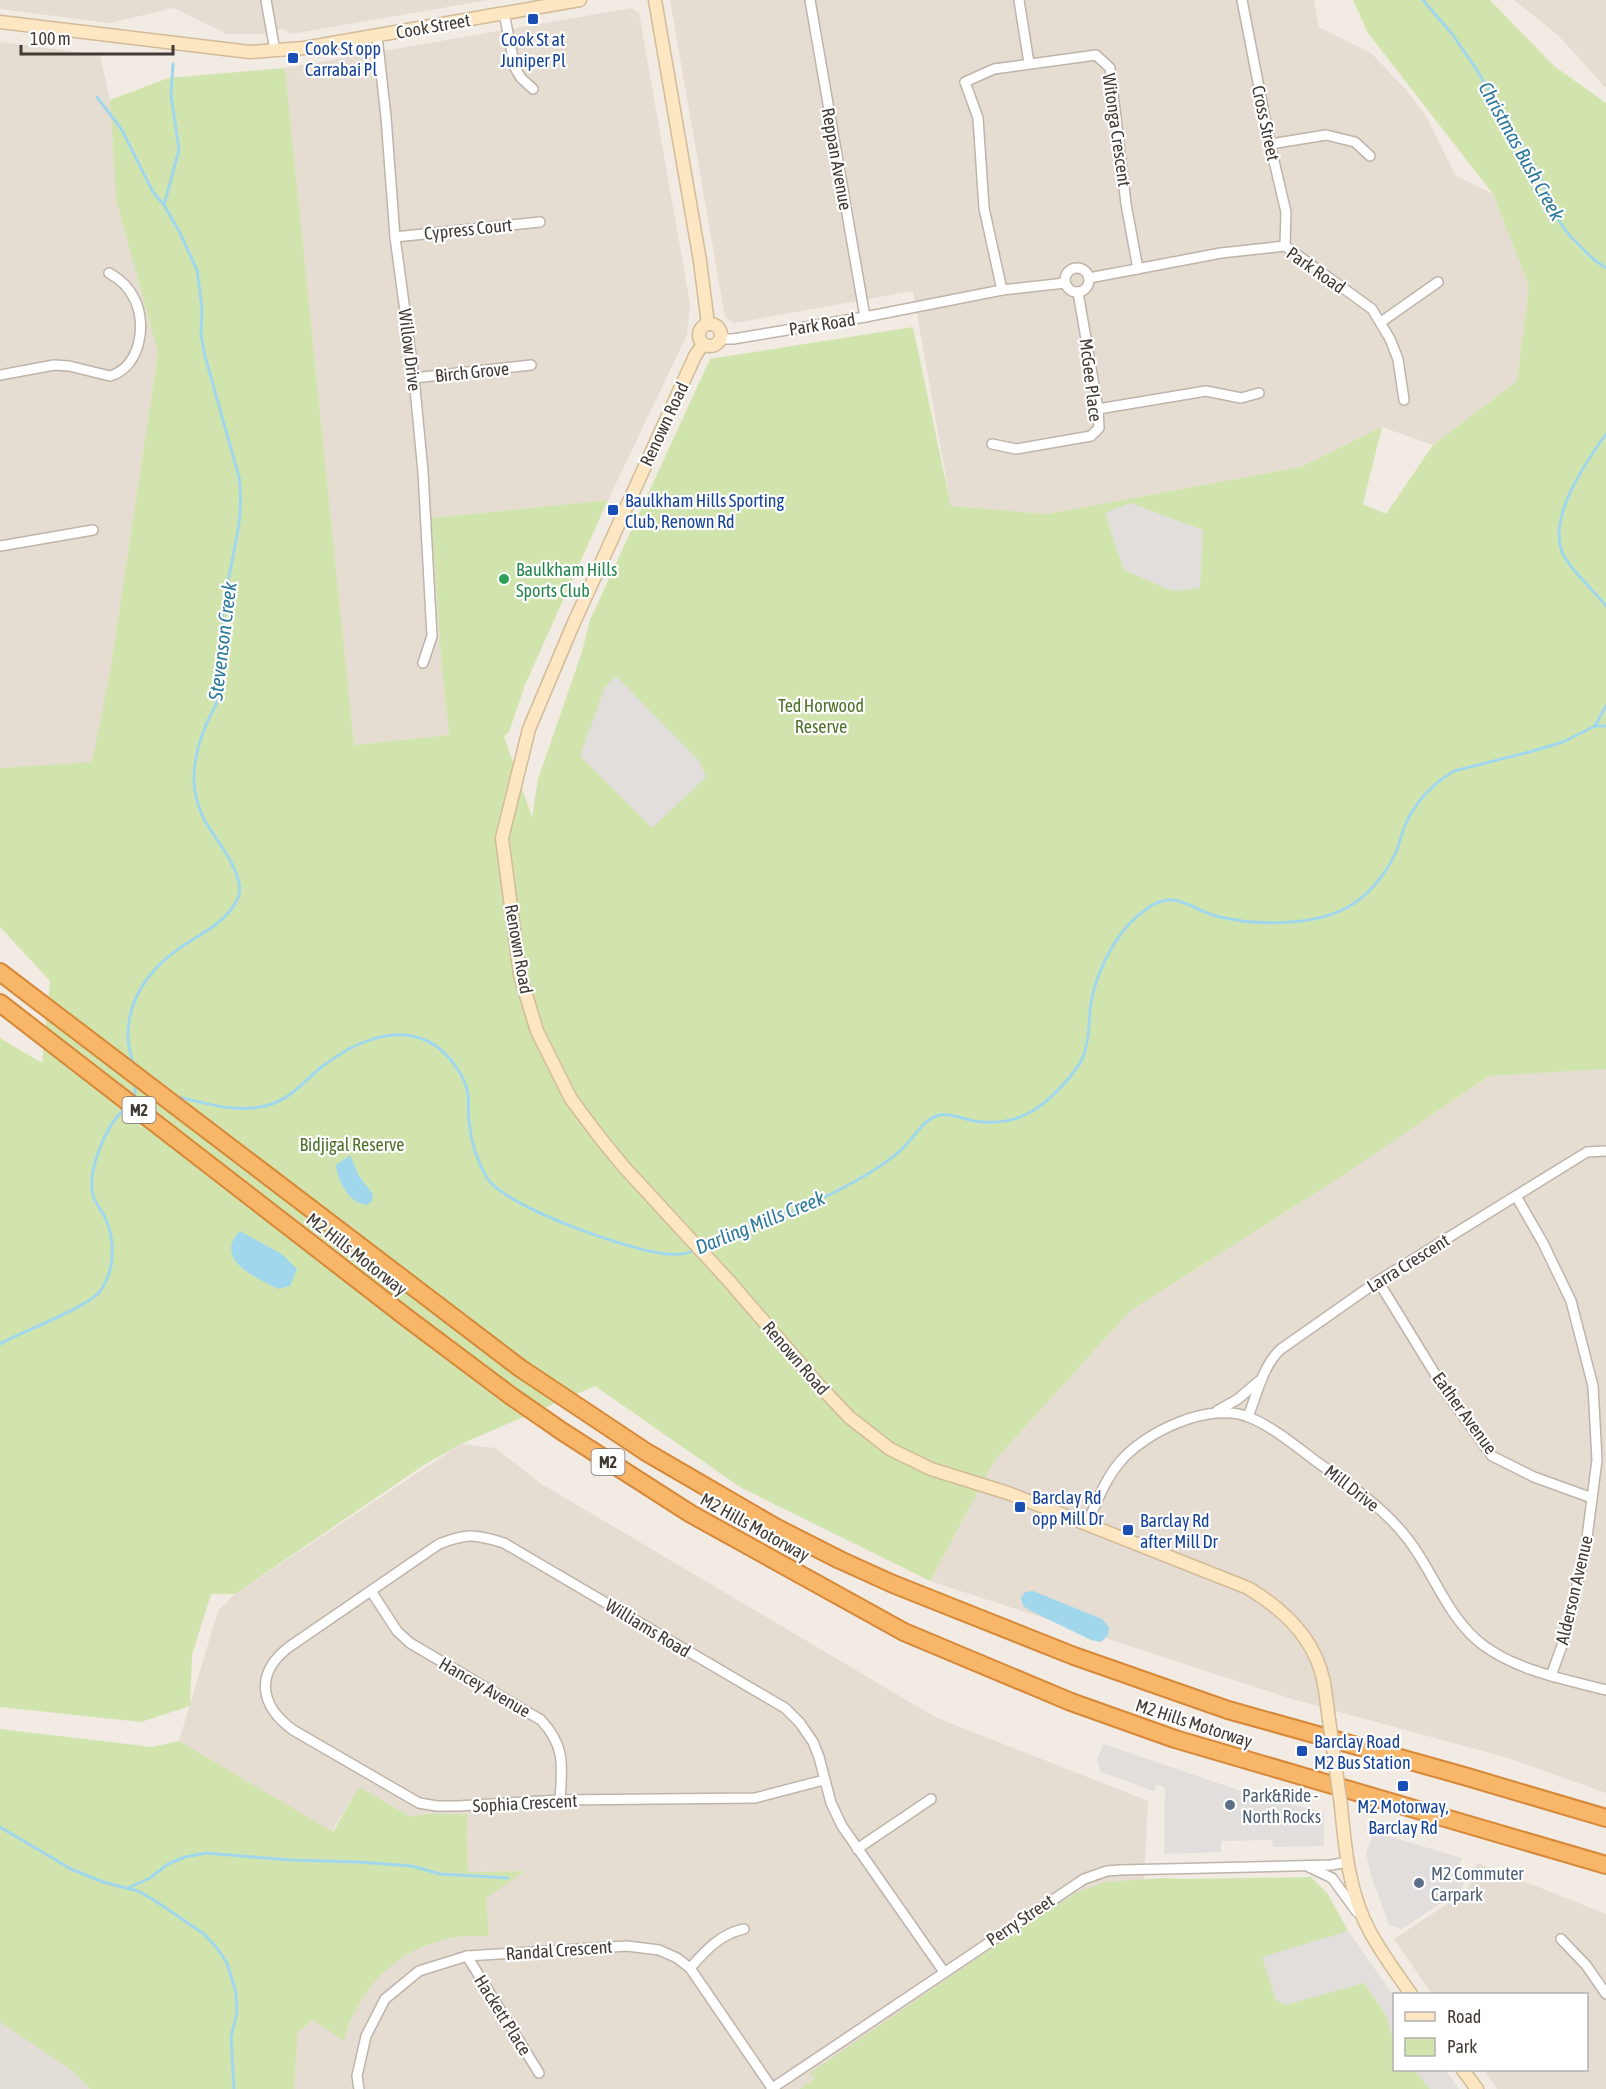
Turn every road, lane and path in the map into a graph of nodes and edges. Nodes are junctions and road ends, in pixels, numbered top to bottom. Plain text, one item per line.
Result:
1 (266, 0) edge
2 (580, 0) edge
3 (655, 0) edge
4 (810, 0) edge
5 (1019, 0) edge
6 (1242, 0) edge
7 (512, 8) edge
8 (0, 22) edge
9 (377, 36) junction
10 (275, 51) junction
11 (1029, 63) junction
12 (533, 89) dead end
13 (1270, 144) junction
14 (1370, 156) dead end
15 (540, 222) dead end
16 (395, 237) junction
17 (1285, 246) junction
18 (1138, 269) junction
19 (109, 273) dead end
20 (1089, 278) junction
21 (1438, 282) dead end
22 (1065, 283) junction
23 (1002, 290) junction
24 (1078, 292) junction
25 (865, 317) junction
26 (1381, 322) junction
27 (708, 324) junction
28 (721, 339) junction
29 (703, 344) junction
30 (531, 366) dead end
31 (0, 375) edge
32 (414, 378) junction
33 (1259, 393) dead end
34 (1404, 400) dead end
35 (1098, 409) junction
36 (992, 444) dead end
37 (93, 530) dead end
38 (0, 546) edge
39 (423, 663) dead end
40 (0, 972) edge
41 (0, 1003) edge
42 (1606, 1151) edge
43 (1516, 1196) junction
44 (1378, 1281) junction
45 (1263, 1377) junction
46 (1215, 1412) junction
47 (1248, 1417) junction
48 (1593, 1498) junction
49 (1087, 1524) junction
50 (371, 1591) junction
51 (1551, 1676) junction
52 (1606, 1690) edge
53 (266, 1691) joint
54 (824, 1780) junction
55 (931, 1799) dead end
56 (560, 1800) junction
57 (1606, 1818) edge
58 (857, 1849) junction
59 (1348, 1862) junction
60 (1307, 1865) junction
61 (1606, 1865) edge
62 (744, 1929) dead end
63 (1370, 1931) junction
64 (1561, 1939) dead end
65 (467, 1956) junction
66 (690, 1968) junction
67 (944, 1972) junction
68 (1410, 1993) edge
69 (1606, 1994) edge
70 (1464, 2071) edge
71 (539, 2073) dead end
72 (771, 2088) edge
73 (359, 2089) edge
74 (1477, 2089) edge

1 - 10 street
2 - 7 main road, Cook Street
3 - 27 main road
4 - 25 street, Reppan Avenue
5 - 11 street
6 - 13 street, Cross Street
7 - 9 main road, Cook Street
7 - 12 street
8 - 10 main road, Cook Street
9 - 10 main road, Cook Street
9 - 16 street, Willow Drive
11 - 18 street, Witonga Crescent
11 - 23 street, Witonga Crescent
13 - 14 street
13 - 17 street, Cross Street
15 - 16 street, Cypress Court
16 - 32 street, Willow Drive
17 - 18 street, Park Road
17 - 26 street, Park Road
18 - 20 street, Park Road
19 - 31 street
20 - 22 street
20 - 24 street
21 - 26 street
22 - 23 street, Park Road
22 - 24 street
23 - 25 street, Park Road
24 - 35 street, McGee Place
25 - 28 street, Park Road
26 - 34 street, Park Road
27 - 28 main road
27 - 29 main road
28 - 29 main road
29 - 49 main road, Renown Road
30 - 32 street, Birch Grove
32 - 39 street, Willow Drive
33 - 35 street
35 - 36 street, McGee Place
37 - 38 street
40 - 57 highway, M2 Hills Motorway / M2
41 - 61 highway, M2 Hills Motorway / M2
42 - 43 street, Larra Crescent
43 - 44 street, Larra Crescent
43 - 48 street, Alderson Avenue
44 - 45 street, Larra Crescent
44 - 48 street, Eather Avenue
45 - 46 street
45 - 47 street, Larra Crescent
46 - 47 street, Mill Drive
46 - 49 street, Mill Drive
47 - 51 street, Mill Drive
48 - 51 street, Alderson Avenue
49 - 59 main road, Renown Road, bridge
50 - 53 street, Williams Road
50 - 54 street, Williams Road
50 - 56 street, Hancey Avenue
51 - 52 street, Mill Drive
53 - 56 street, Sophia Crescent
54 - 56 street, Sophia Crescent
54 - 58 street, Williams Road
55 - 58 street
58 - 67 street, Williams Road
59 - 60 street, Perry Street
59 - 63 main road, Renown Road
60 - 63 street
60 - 67 street, Perry Street
62 - 66 street
63 - 68 main road, Renown Road
64 - 69 street
65 - 66 street, Randal Crescent
65 - 71 street, Hackett Place
65 - 73 street, Randal Crescent
66 - 72 street, Randal Crescent
67 - 72 street, Perry Street
70 - 74 main road

